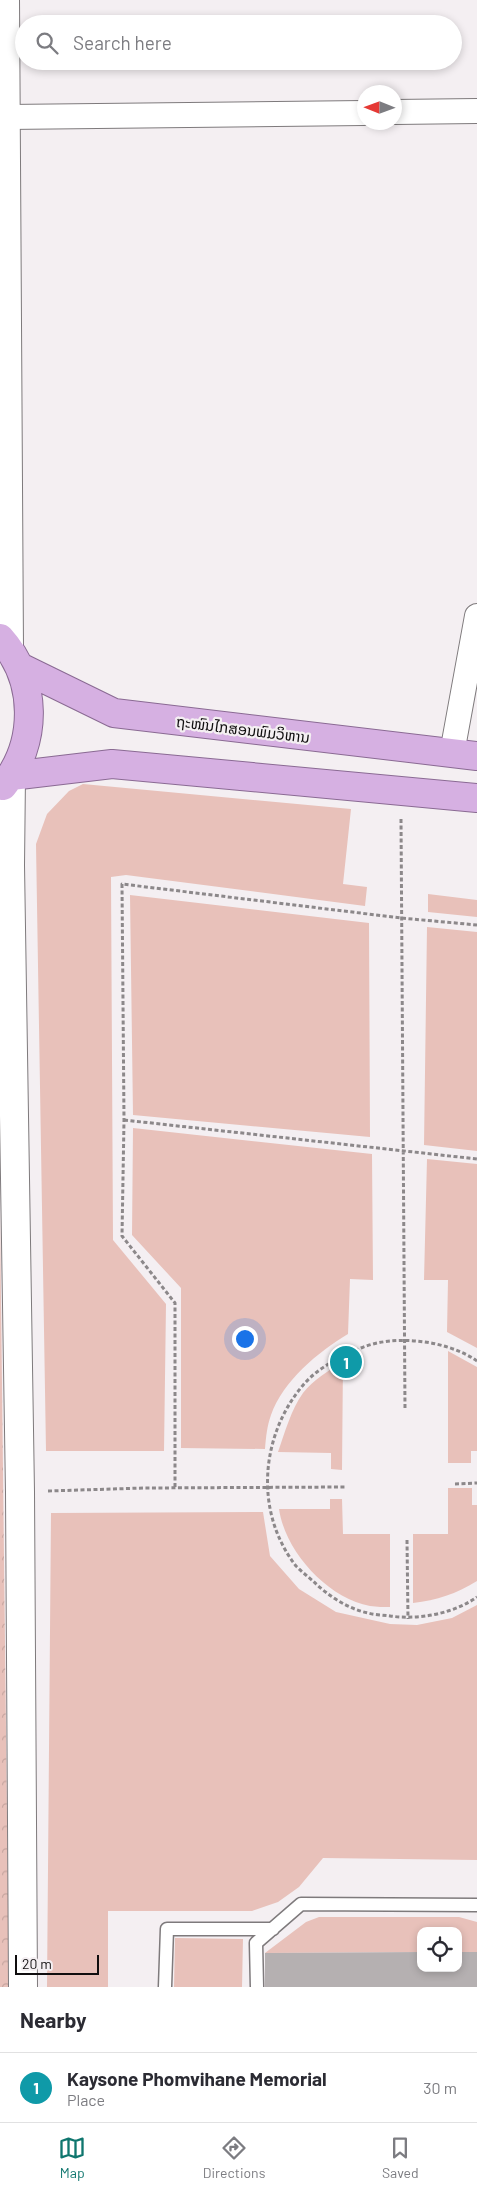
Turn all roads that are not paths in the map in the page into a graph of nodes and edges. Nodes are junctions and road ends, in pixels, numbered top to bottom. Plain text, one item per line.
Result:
1 (5, 0) edge
2 (477, 111) edge
3 (402, 112) edge
4 (357, 113) edge
5 (7, 117) junction
6 (477, 616) edge
7 (9, 651) edge
8 (406, 749) junction
9 (465, 755) edge
10 (6, 782) edge
11 (402, 790) junction
12 (477, 798) edge
13 (477, 1905) edge
14 (273, 1929) junction
15 (23, 1987) edge
16 (165, 1987) edge
17 (257, 1987) edge

1 - 5 street
2 - 3 street
4 - 5 street
5 - 7 street
6 - 9 street
7 - 8 highway, ຖະໜົນໄກສອນພົມວິຫານ
7 - 10 highway
8 - 9 highway, ຖະໜົນໄກສອນພົມວິຫານ
8 - 11 highway
10 - 11 highway
10 - 15 street
11 - 12 highway
13 - 14 lane
14 - 16 lane
14 - 17 lane

